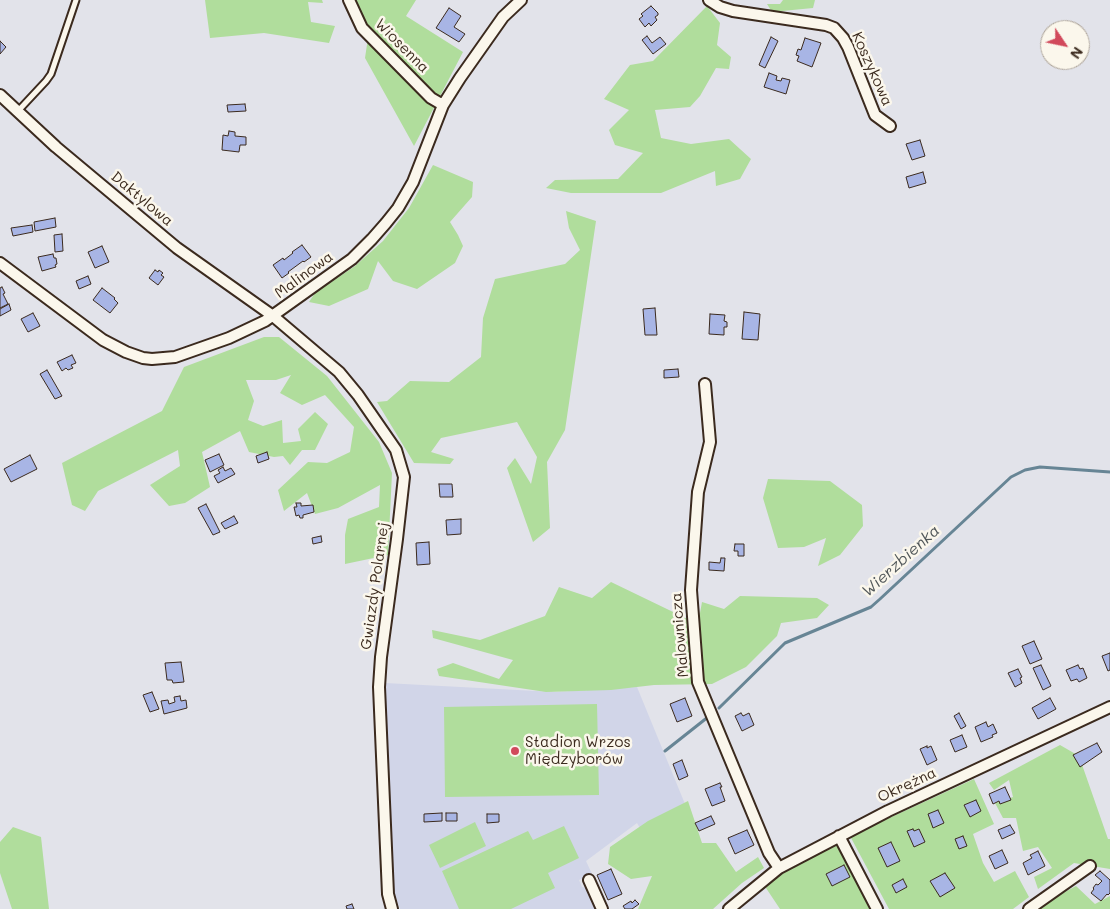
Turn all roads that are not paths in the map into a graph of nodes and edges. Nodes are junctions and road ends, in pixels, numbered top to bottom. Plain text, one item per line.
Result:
1 (76, 0) edge
2 (349, 0) edge
3 (521, 0) edge
4 (709, 0) edge
5 (0, 95) edge
6 (443, 105) junction
7 (18, 112) junction
8 (890, 126) dead end
9 (0, 263) edge
10 (273, 316) junction
11 (705, 384) dead end
12 (1110, 707) edge
13 (839, 836) junction
14 (1090, 866) dead end
15 (779, 868) junction
16 (589, 880) dead end
17 (392, 909) edge
18 (602, 909) edge
19 (729, 909) edge
20 (877, 909) edge
21 (1029, 909) edge

1 - 7 lane
2 - 6 street, Wiosenna
3 - 6 street, Malinowa
4 - 8 street, Koszykowa
5 - 7 street, Daktylowa
6 - 10 street, Malinowa
7 - 10 street, Daktylowa
9 - 10 street, Malinowa
10 - 17 street, Gwiazdy Polarnej
11 - 15 street, Malownicza
12 - 13 street, Okrężna
13 - 15 street, Okrężna
13 - 20 street
14 - 21 street
15 - 19 street, Okrężna
16 - 18 street

